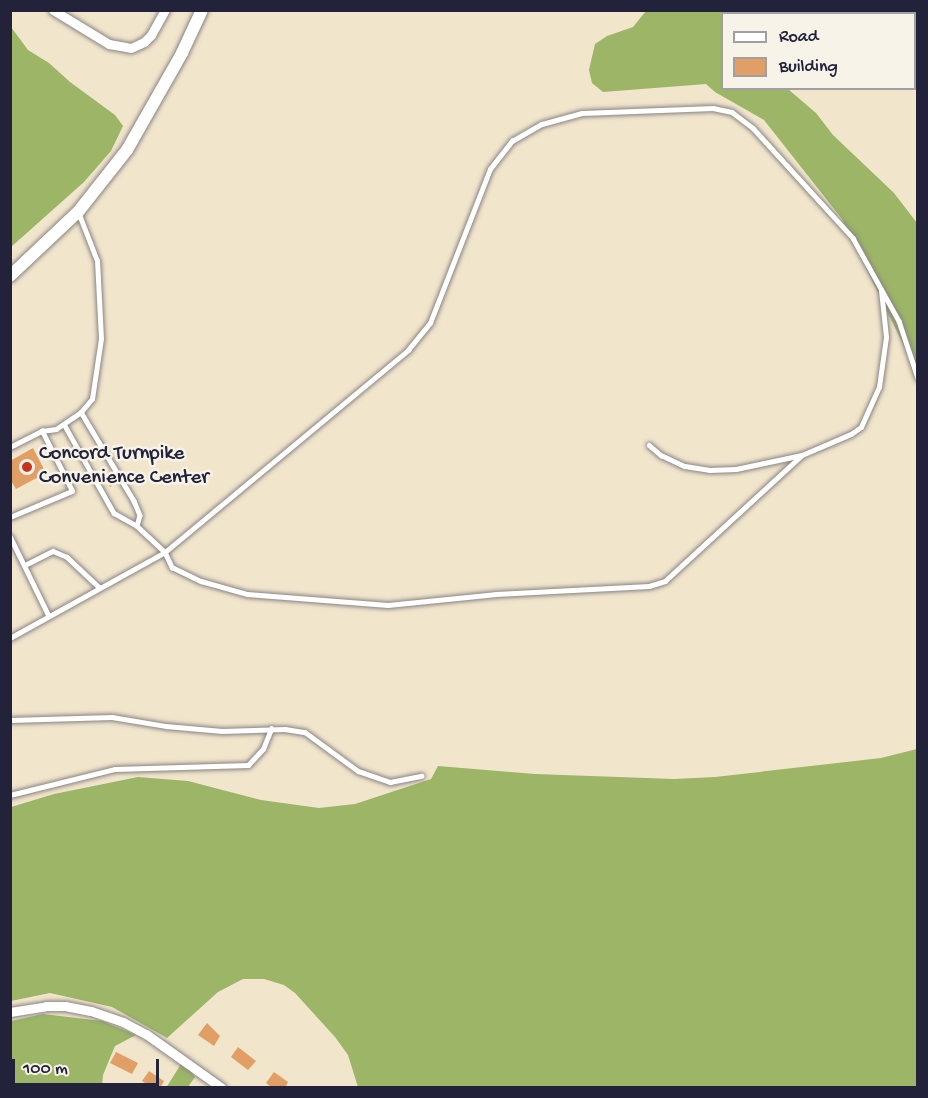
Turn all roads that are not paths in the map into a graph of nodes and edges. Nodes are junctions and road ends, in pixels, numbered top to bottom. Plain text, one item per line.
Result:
1 (53, 10) edge
2 (165, 10) edge
3 (202, 10) edge
4 (78, 212) junction
5 (10, 276) edge
6 (880, 285) junction
7 (918, 378) edge
8 (81, 412) junction
9 (64, 424) junction
10 (42, 431) junction
11 (649, 445) dead end
12 (10, 447) edge
13 (802, 455) junction
14 (10, 517) edge
15 (137, 526) junction
16 (10, 536) edge
17 (165, 552) junction
18 (25, 565) junction
19 (99, 587) junction
20 (50, 616) junction
21 (10, 638) edge
22 (10, 720) edge
23 (271, 729) junction
24 (421, 776) dead end
25 (10, 795) edge
26 (10, 1012) edge
27 (222, 1088) edge

1 - 2 street
3 - 4 street
4 - 5 street
4 - 8 lane
6 - 7 lane
6 - 13 lane
6 - 17 lane
8 - 9 lane
8 - 15 lane
9 - 10 lane
9 - 15 lane
10 - 12 lane
10 - 14 lane
11 - 13 lane
13 - 17 lane
15 - 17 lane
16 - 18 lane
17 - 19 lane
18 - 19 lane
18 - 20 lane
19 - 20 lane
20 - 21 lane
22 - 23 lane
23 - 24 lane
23 - 25 lane
26 - 27 street

